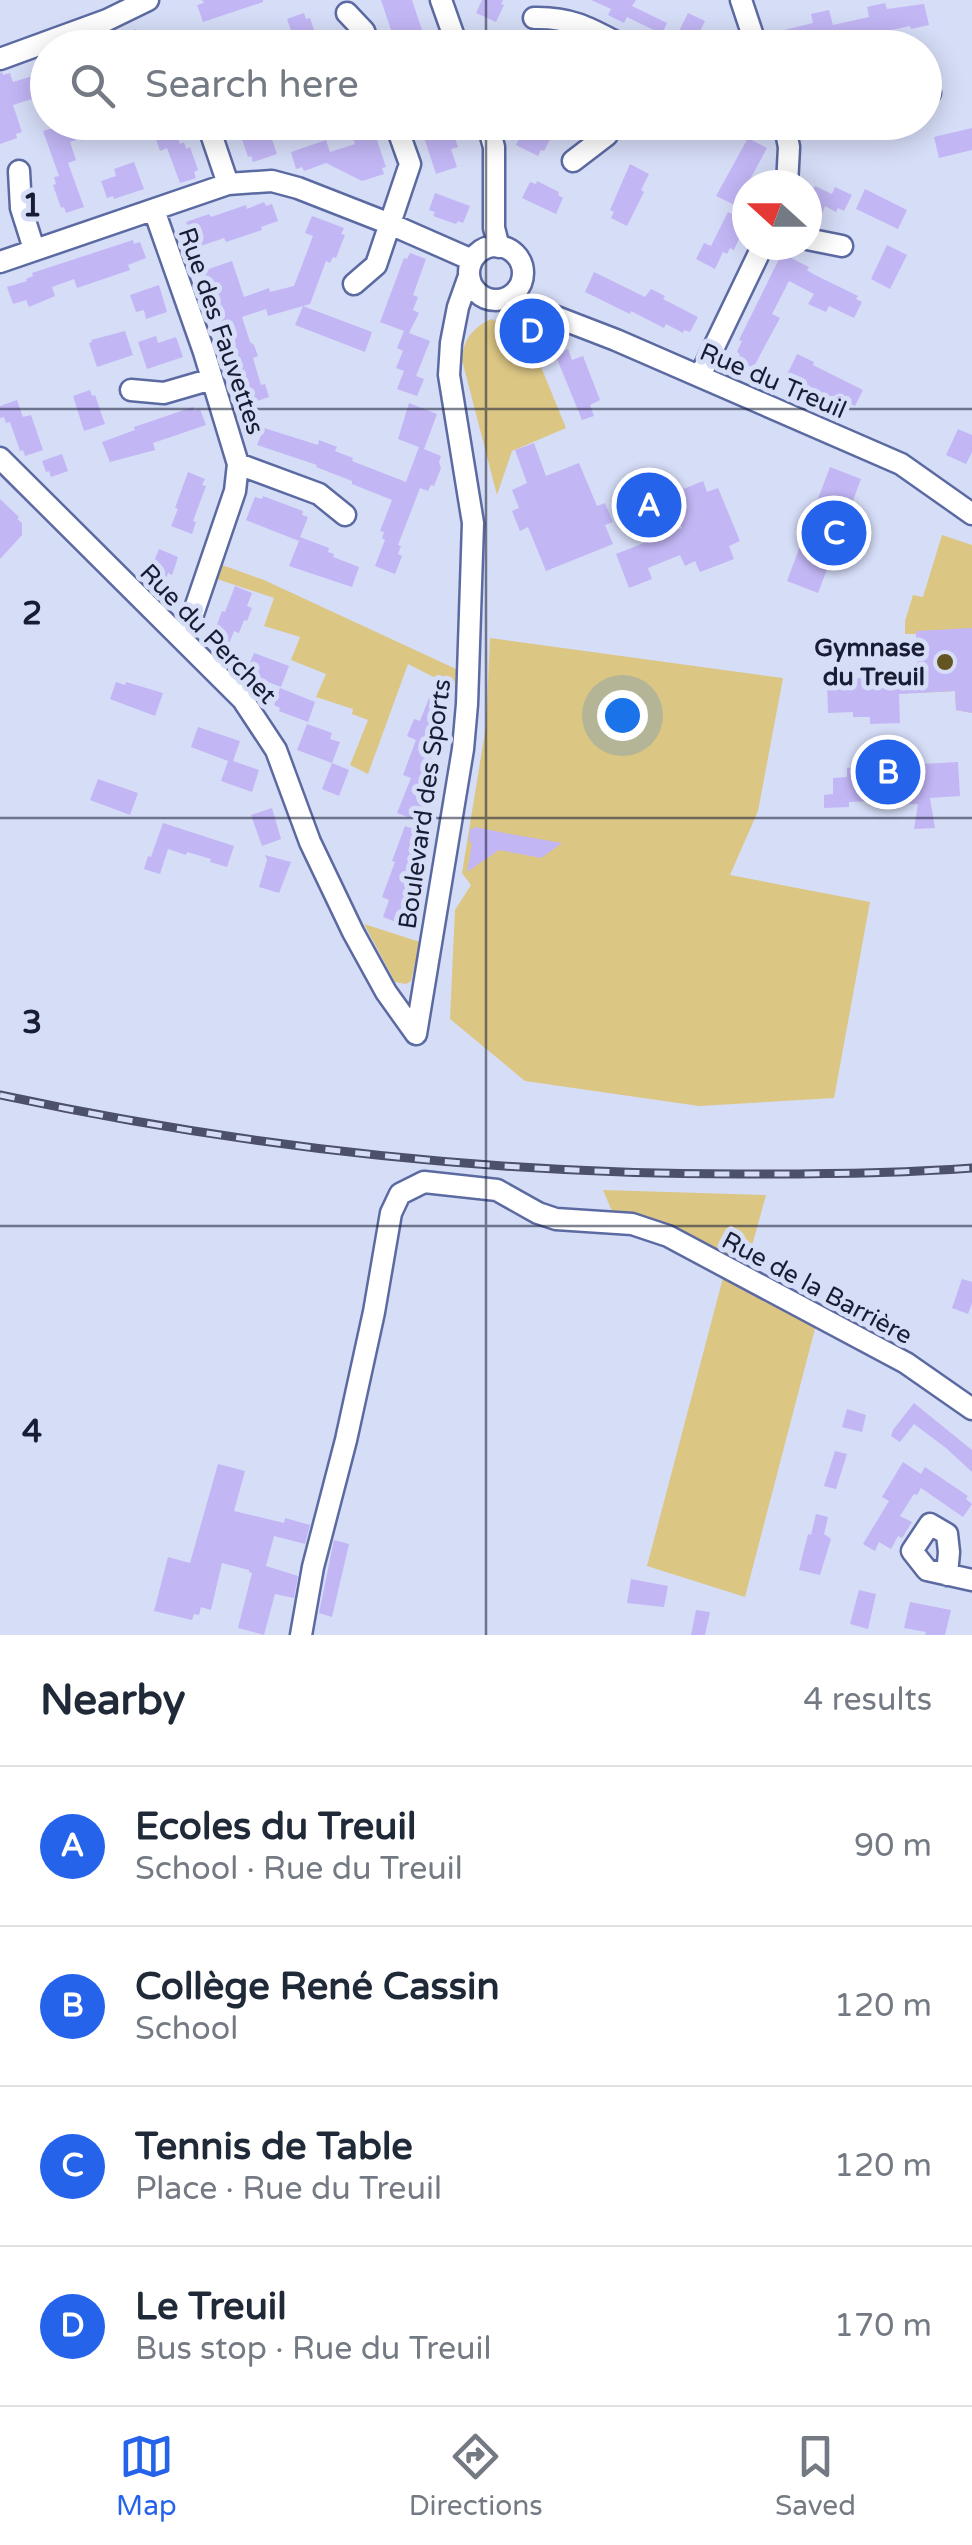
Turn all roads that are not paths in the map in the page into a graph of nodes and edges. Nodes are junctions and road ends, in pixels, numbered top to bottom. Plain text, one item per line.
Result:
1 (148, 0) edge
2 (441, 0) edge
3 (584, 0) edge
4 (741, 0) edge
5 (348, 13) dead end
6 (534, 18) dead end
7 (575, 21) junction
8 (80, 30) edge
9 (363, 30) edge
10 (452, 30) edge
11 (592, 30) edge
12 (751, 30) edge
13 (30, 48) edge
14 (0, 59) edge
15 (213, 140) edge
16 (401, 140) edge
17 (492, 140) edge
18 (600, 140) edge
19 (787, 140) edge
20 (573, 161) dead end
21 (787, 170) edge
22 (19, 171) dead end
23 (228, 184) junction
24 (154, 210) junction
25 (390, 224) junction
26 (822, 242) edge
27 (500, 246) junction
28 (842, 246) dead end
29 (34, 249) junction
30 (756, 260) edge
31 (0, 262) edge
32 (471, 268) junction
33 (523, 274) junction
34 (354, 284) dead end
35 (498, 298) junction
36 (544, 311) junction
37 (450, 342) junction
38 (700, 376) junction
39 (212, 378) junction
40 (131, 390) dead end
41 (0, 458) edge
42 (238, 464) junction
43 (972, 514) edge
44 (345, 515) dead end
45 (178, 635) junction
46 (416, 1034) joint
47 (972, 1410) edge
48 (947, 1575) dead end
49 (972, 1580) edge
50 (301, 1635) edge

1 - 8 street
2 - 10 street
3 - 7 street
4 - 12 street
5 - 9 street
6 - 7 street
7 - 11 street
13 - 14 street
15 - 23 street
16 - 25 street
17 - 27 street
18 - 20 street
19 - 21 street
22 - 29 street
23 - 24 street
23 - 25 street
24 - 29 street
24 - 39 street, Rue des Fauvettes
25 - 32 street
25 - 34 street
26 - 28 street
27 - 32 street
27 - 33 street
29 - 31 street
30 - 38 street
32 - 35 street
32 - 37 street, Boulevard des Sports
33 - 35 street
33 - 36 street
35 - 36 street, Rue du Treuil
35 - 37 street
36 - 38 street, Rue du Treuil
37 - 46 street, Boulevard des Sports
38 - 43 street, Rue du Treuil
39 - 40 street
39 - 42 street, Rue des Fauvettes
41 - 45 street, Rue du Perchet
42 - 44 street
42 - 45 street, Rue des Fauvettes
45 - 46 street, Rue du Perchet
47 - 50 street, Rue de la Barrière
48 - 49 street

